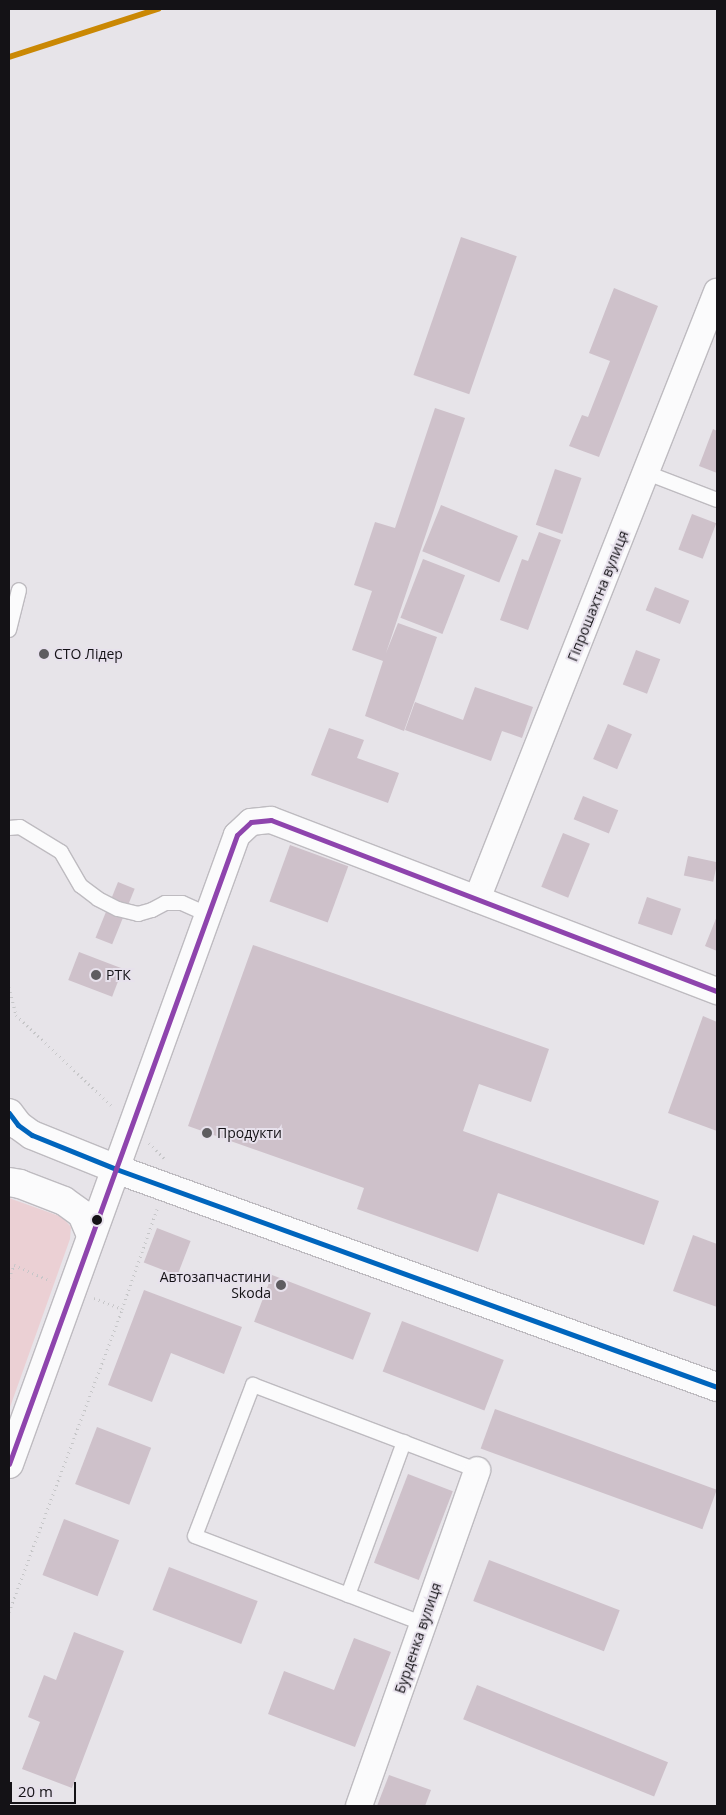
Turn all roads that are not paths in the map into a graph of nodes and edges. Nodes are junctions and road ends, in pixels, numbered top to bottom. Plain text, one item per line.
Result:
1 (717, 292) edge
2 (647, 474) junction
3 (717, 500) edge
4 (19, 590) dead end
5 (9, 630) edge
6 (9, 828) edge
7 (477, 899) junction
8 (207, 914) junction
9 (717, 991) edge
10 (9, 1113) edge
11 (116, 1169) junction
12 (9, 1182) edge
13 (92, 1235) junction
14 (717, 1387) edge
15 (404, 1442) junction
16 (9, 1464) edge
17 (478, 1470) joint
18 (348, 1595) junction
19 (424, 1624) junction
20 (360, 1806) edge

1 - 2 street, Гіпрошахтна вулиця
2 - 3 lane
2 - 7 street, Гіпрошахтна вулиця
4 - 5 lane
6 - 8 lane
7 - 8 street
7 - 9 street
8 - 11 street
10 - 11 main road
11 - 13 main road
11 - 14 main road
12 - 13 main road
13 - 16 main road
15 - 17 lane
15 - 18 lane
15 - 18 lane
17 - 19 street, Бурденка вулиця
18 - 19 lane
19 - 20 street, Бурденка вулиця

